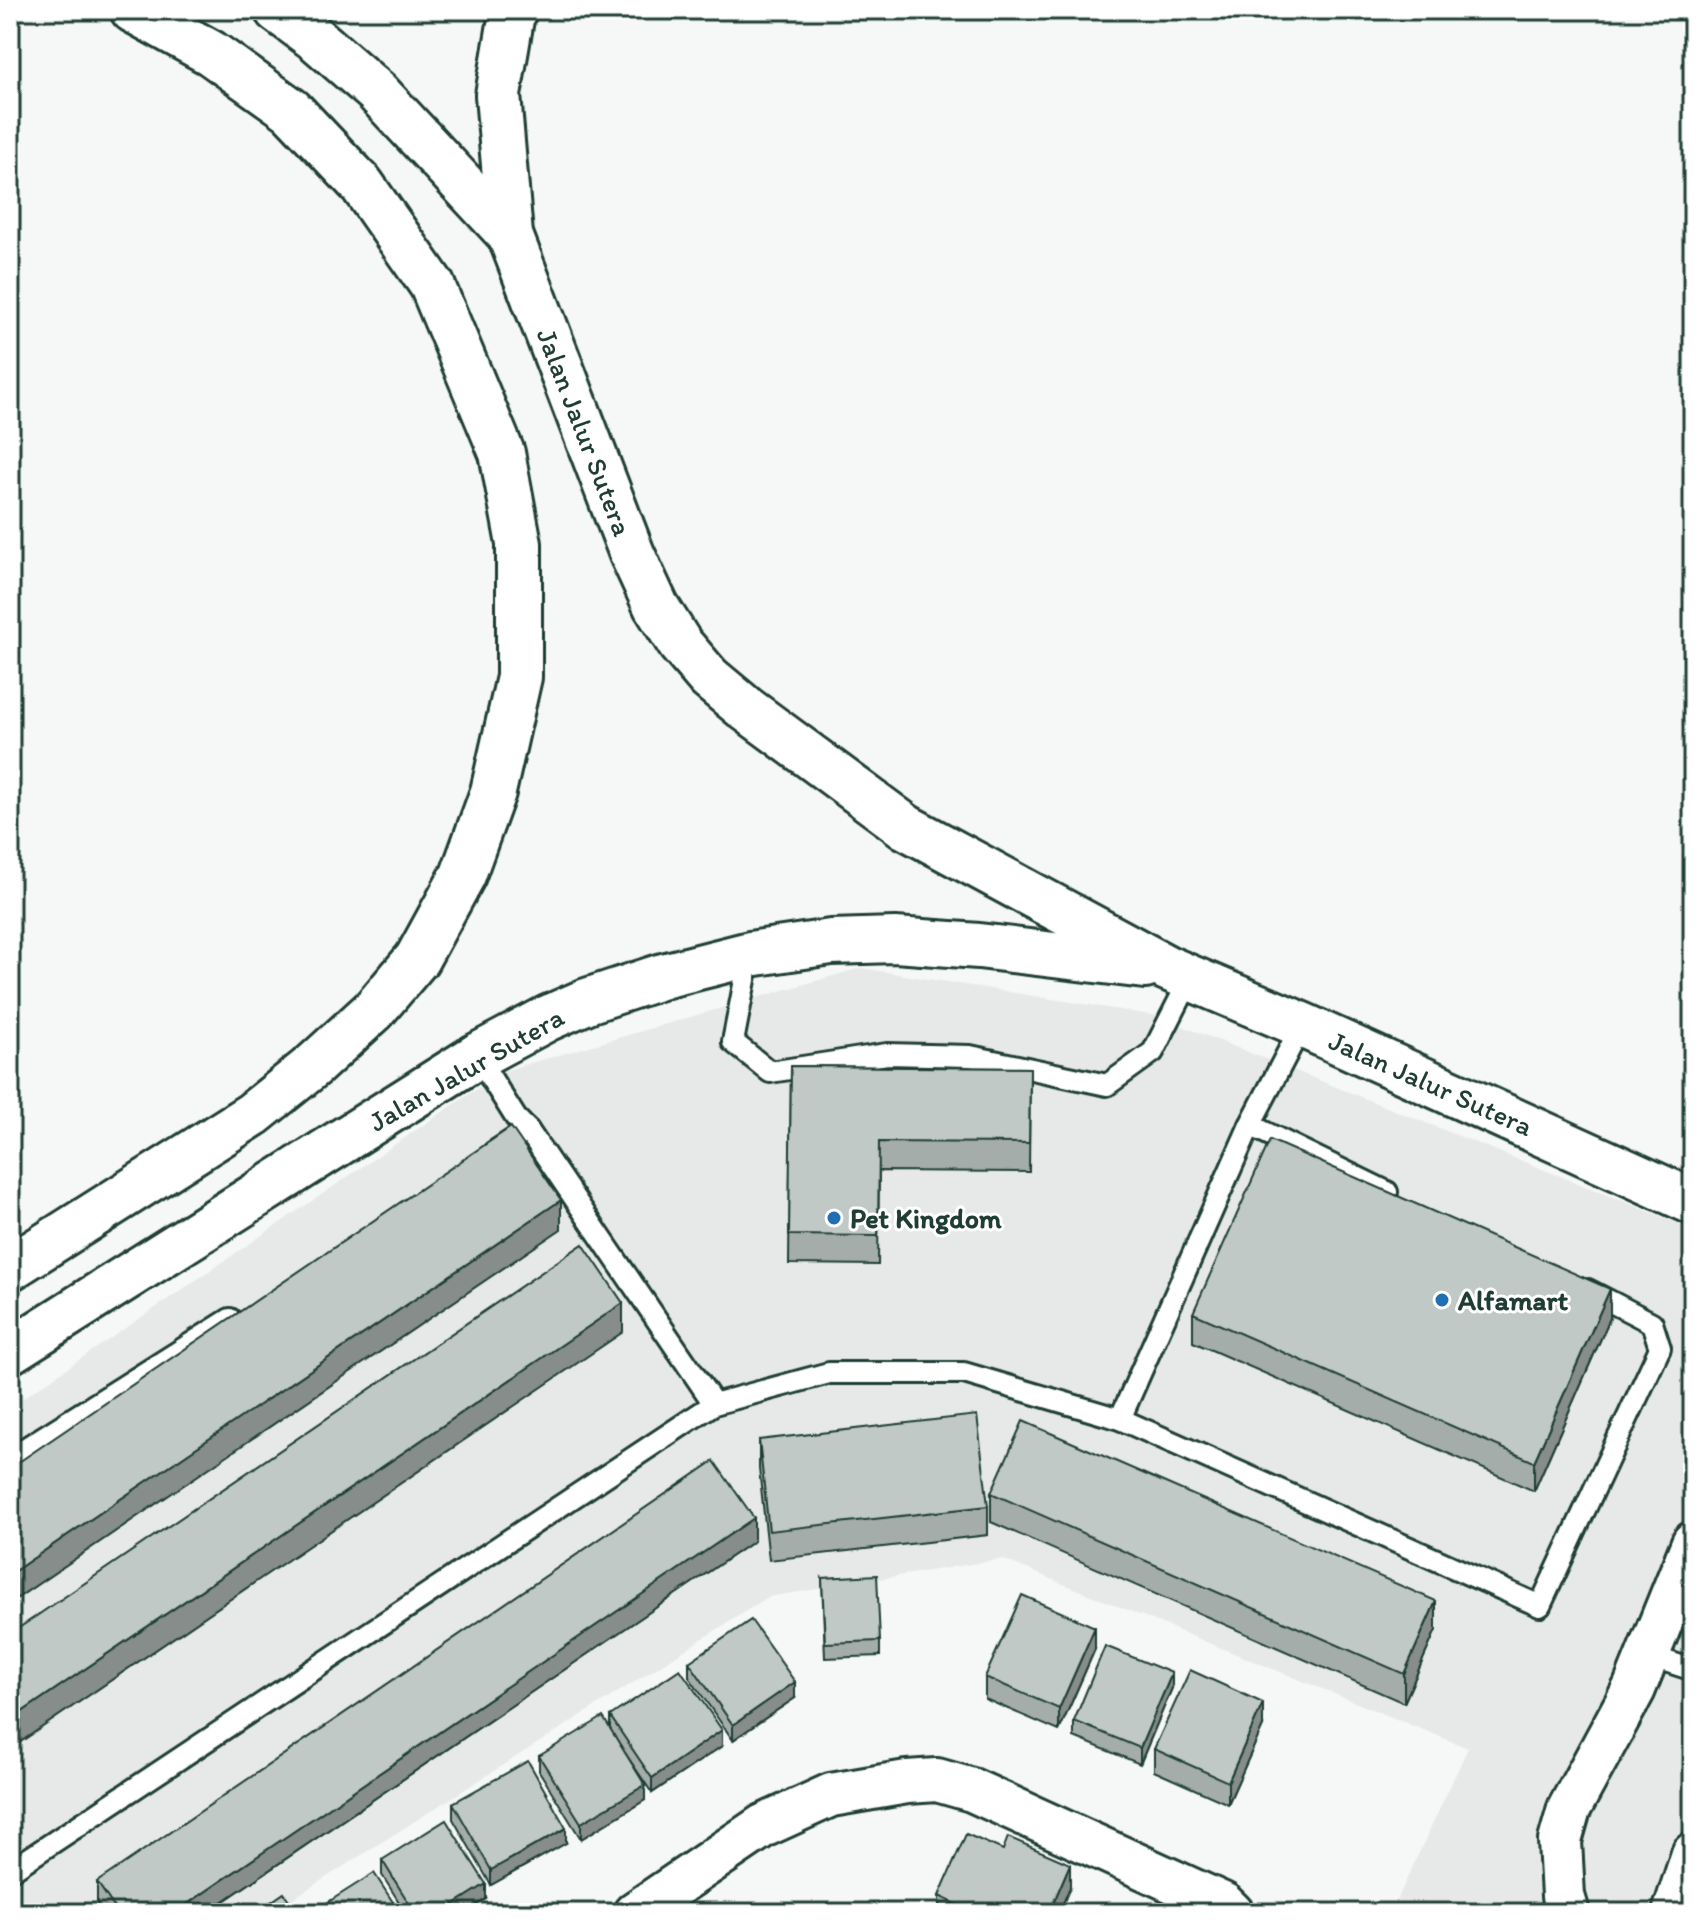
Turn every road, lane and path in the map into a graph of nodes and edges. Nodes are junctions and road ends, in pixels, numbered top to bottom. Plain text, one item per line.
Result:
1 (133, 10) edge
2 (277, 10) edge
3 (514, 10) edge
4 (510, 235) junction
5 (750, 954) junction
6 (1179, 974) junction
7 (1302, 1025) junction
8 (477, 1056) junction
9 (1250, 1125) junction
10 (528, 1130) junction
11 (475, 1164) edge
12 (1405, 1201) edge
13 (1693, 1202) edge
14 (10, 1268) edge
15 (1575, 1284) edge
16 (249, 1307) edge
17 (10, 1351) edge
18 (714, 1404) junction
19 (1120, 1419) junction
20 (10, 1458) edge
21 (1693, 1543) edge
22 (1647, 1655) junction
23 (1693, 1670) edge
24 (1693, 1854) edge
25 (10, 1871) edge
26 (635, 1913) edge
27 (1232, 1913) edge
28 (1568, 1913) edge
29 (1674, 1913) edge

1 - 14 main road
2 - 4 main road
3 - 4 main road, Jalan Jalur Sutera
4 - 6 main road, Jalan Jalur Sutera
5 - 6 main road, Jalan Jalur Sutera
5 - 6 lane
5 - 8 main road, Jalan Jalur Sutera
6 - 7 main road, Jalan Jalur Sutera
7 - 9 lane
7 - 13 main road, Jalan Jalur Sutera
8 - 10 lane
8 - 17 main road, Jalan Jalur Sutera
9 - 12 lane
9 - 19 lane
10 - 11 lane
10 - 18 lane
15 - 19 lane
16 - 20 lane
18 - 19 lane
18 - 25 lane
21 - 22 street
22 - 23 lane
22 - 28 street
24 - 29 street
26 - 27 street

